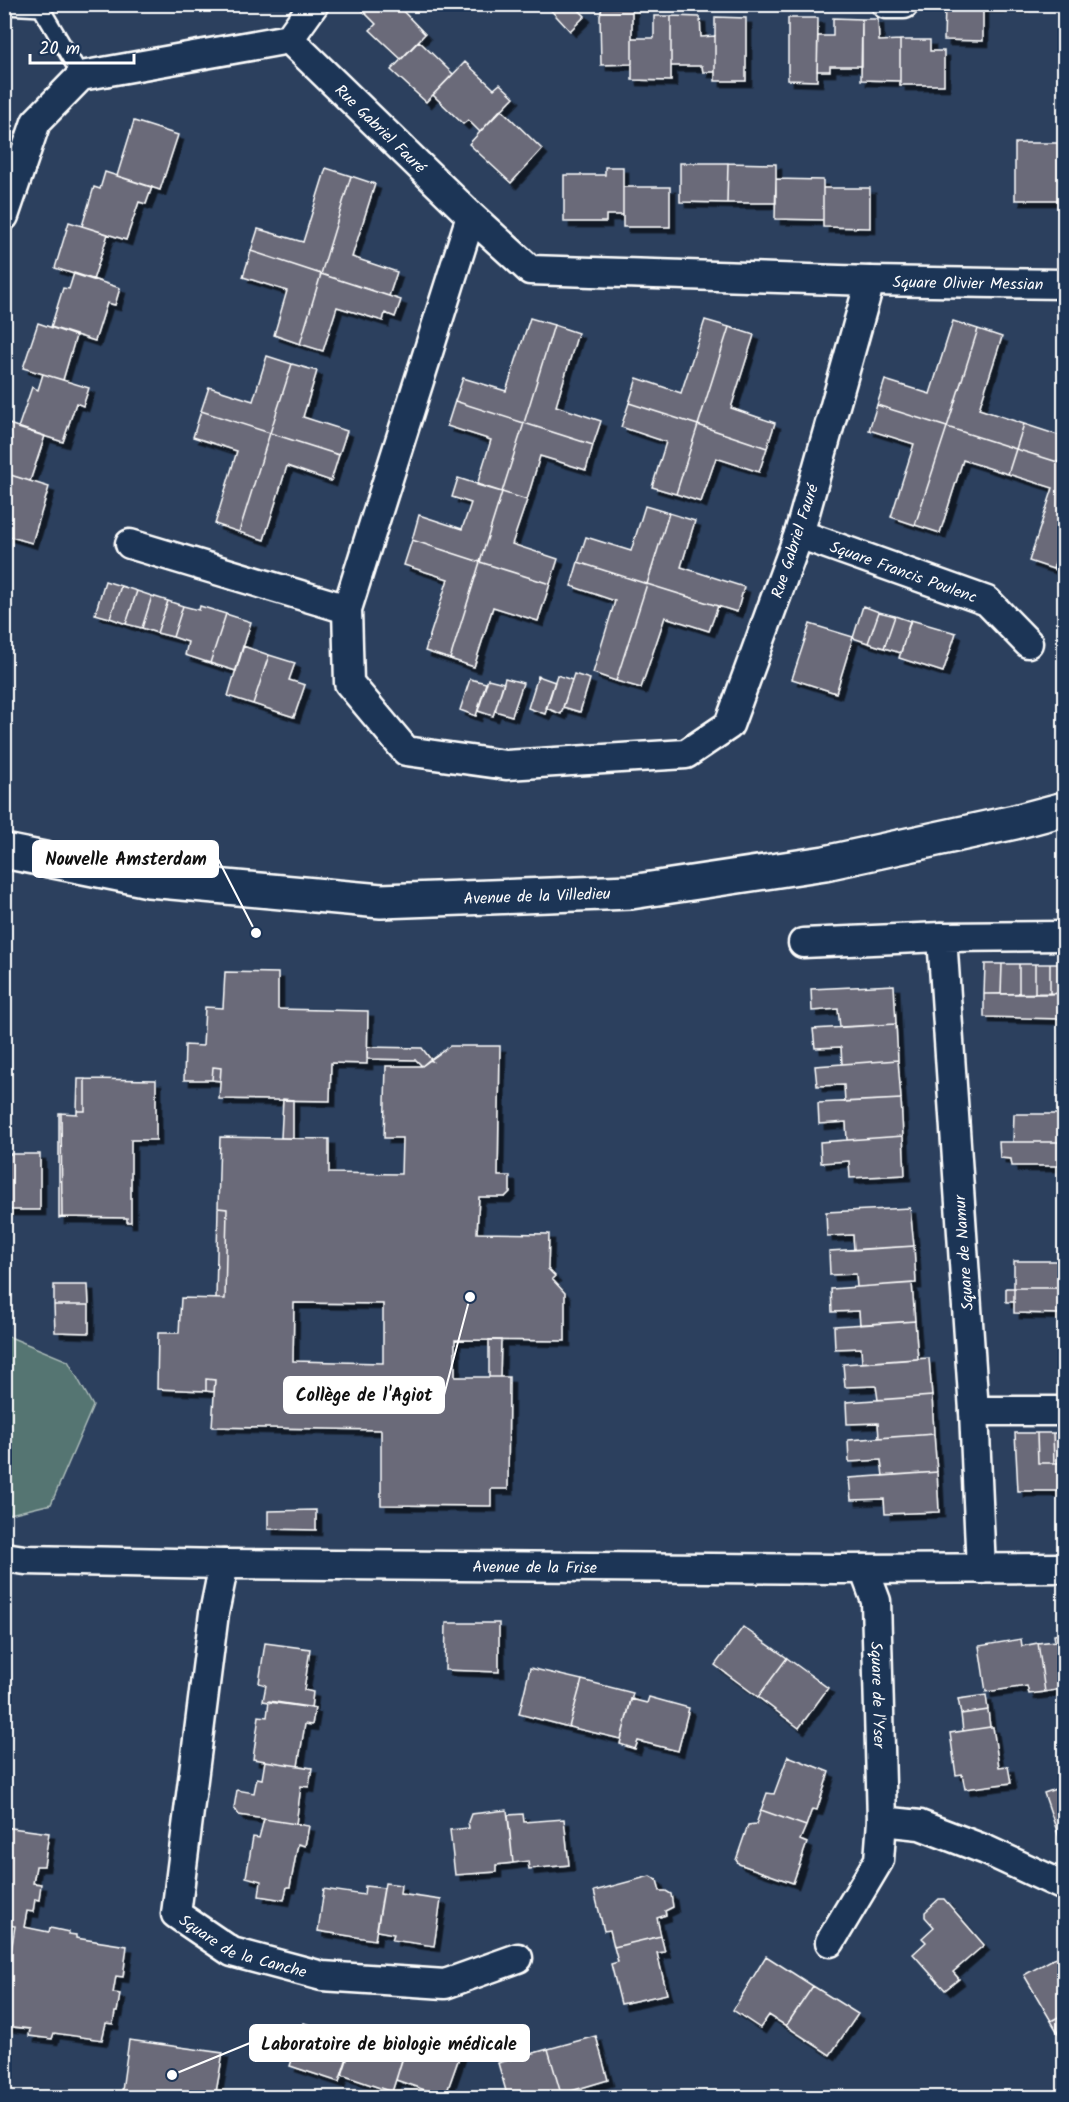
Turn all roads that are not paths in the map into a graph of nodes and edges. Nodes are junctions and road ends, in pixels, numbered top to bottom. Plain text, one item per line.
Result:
1 (314, 4) edge
2 (886, 4) edge
3 (904, 4) edge
4 (4, 6) edge
5 (289, 39) junction
6 (81, 76) junction
7 (4, 216) edge
8 (471, 216) junction
9 (870, 281) junction
10 (1065, 284) edge
11 (800, 534) junction
12 (130, 544) dead end
13 (346, 609) junction
14 (1028, 643) dead end
15 (1065, 809) edge
16 (4, 851) edge
17 (1065, 936) edge
18 (942, 937) junction
19 (803, 944) dead end
20 (974, 1411) junction
21 (1065, 1411) edge
22 (4, 1557) edge
23 (224, 1564) junction
24 (1065, 1568) edge
25 (864, 1569) junction
26 (981, 1569) junction
27 (882, 1821) junction
28 (1065, 1886) edge
29 (830, 1942) dead end
30 (518, 1958) dead end

1 - 5 street
2 - 3 street
4 - 6 lane
5 - 6 street
5 - 8 street, Rue Gabriel Fauré
6 - 7 street
8 - 9 street, Rue Gabriel Fauré
8 - 13 street, Rue Gabriel Fauré
9 - 10 street, Square Olivier Messian
9 - 11 street, Rue Gabriel Fauré
11 - 13 street, Rue Gabriel Fauré
11 - 14 street, Square Francis Poulenc
12 - 13 street
15 - 16 street, Avenue de la Villedieu
17 - 18 street
18 - 19 street
18 - 20 street, Square de Namur
20 - 21 street
20 - 26 street, Square de Namur
22 - 23 street, Avenue de la Frise
23 - 25 street, Avenue de la Frise
23 - 30 street, Square de la Canche
24 - 26 street, Avenue de la Frise
25 - 26 street, Avenue de la Frise
25 - 27 street, Square de l'Yser
27 - 28 street
27 - 29 street, Square de l'Yser

